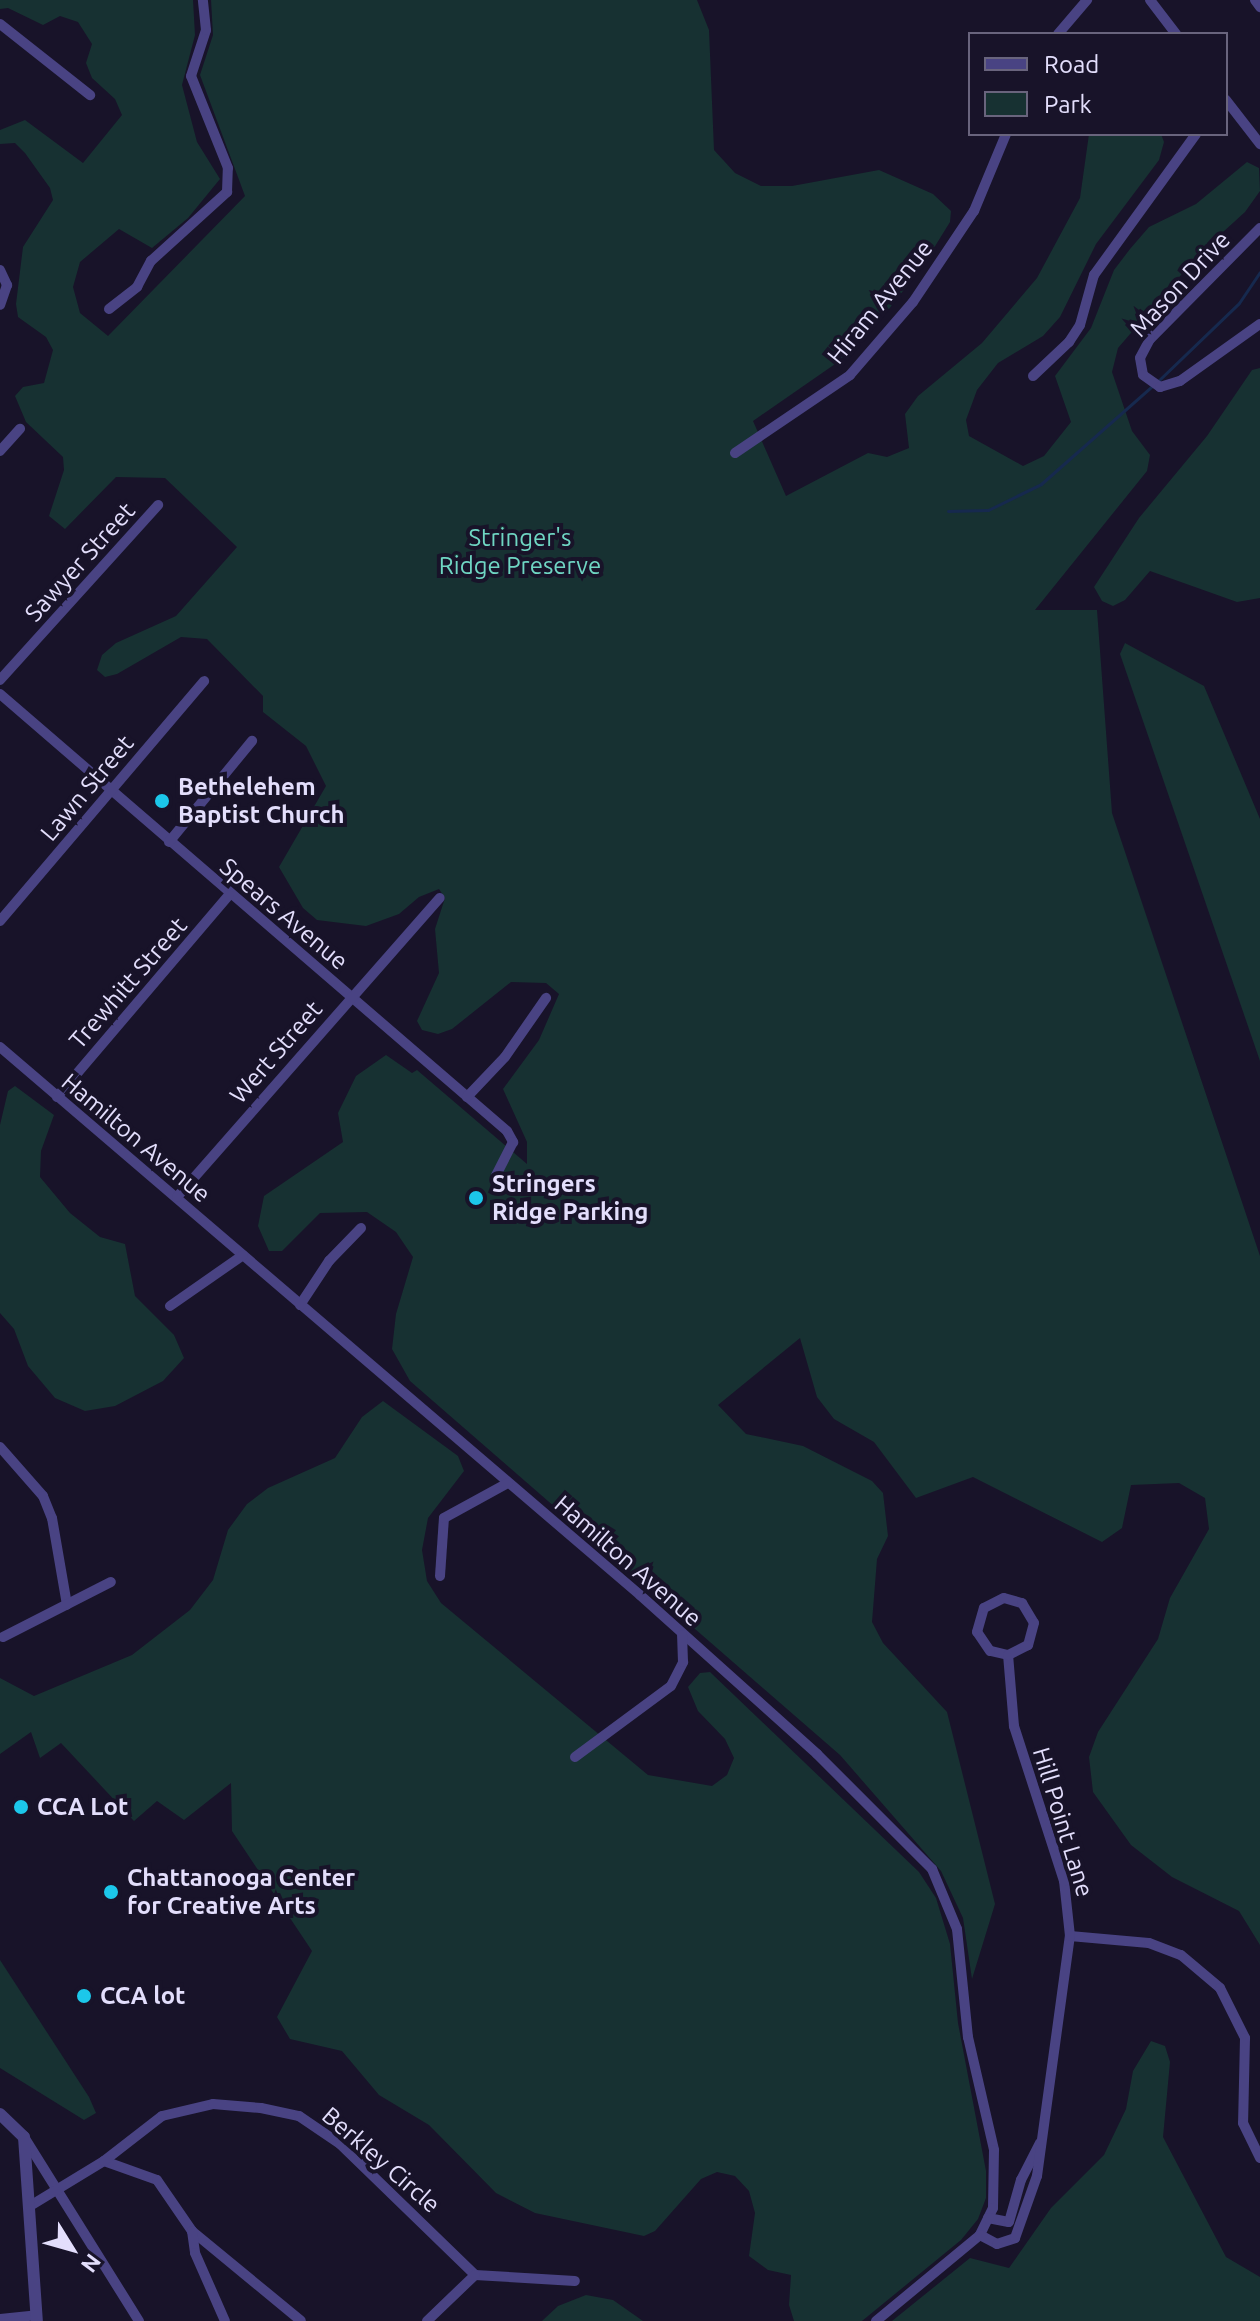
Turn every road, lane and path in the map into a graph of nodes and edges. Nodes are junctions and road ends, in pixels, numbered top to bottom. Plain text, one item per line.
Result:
1 (203, 0) edge
2 (1087, 0) edge
3 (1150, 0) edge
4 (1255, 0) edge
5 (1260, 7) edge
6 (0, 24) edge
7 (1060, 32) edge
8 (1174, 32) edge
9 (90, 95) dead end
10 (1228, 103) edge
11 (1005, 136) edge
12 (1195, 136) edge
13 (1260, 144) edge
14 (1260, 228) edge
15 (0, 270) edge
16 (0, 305) edge
17 (109, 309) dead end
18 (1260, 324) edge
19 (1033, 376) dead end
20 (20, 429) dead end
21 (0, 451) edge
22 (735, 453) dead end
23 (158, 505) dead end
24 (0, 680) edge
25 (204, 681) dead end
26 (0, 694) edge
27 (252, 741) dead end
28 (111, 791) junction
29 (169, 842) junction
30 (229, 895) junction
31 (440, 898) dead end
32 (0, 921) edge
33 (350, 996) junction
34 (546, 998) dead end
35 (0, 1047) edge
36 (57, 1097) junction
37 (467, 1097) junction
38 (496, 1175) dead end
39 (177, 1197) junction
40 (361, 1228) dead end
41 (243, 1255) junction
42 (300, 1305) junction
43 (170, 1306) dead end
44 (0, 1447) edge
45 (508, 1483) junction
46 (440, 1576) dead end
47 (111, 1582) dead end
48 (67, 1605) junction
49 (682, 1635) junction
50 (3, 1637) dead end
51 (1008, 1655) junction
52 (575, 1757) dead end
53 (1070, 1936) junction
54 (0, 2114) edge
55 (24, 2137) junction
56 (1260, 2158) edge
57 (104, 2161) junction
58 (59, 2192) junction
59 (1019, 2202) junction
60 (30, 2206) junction
61 (988, 2218) junction
62 (192, 2231) junction
63 (980, 2235) junction
64 (475, 2275) junction
65 (575, 2281) dead end
66 (37, 2318) edge
67 (0, 2319) edge
68 (139, 2321) edge
69 (225, 2321) edge
70 (301, 2321) edge
71 (427, 2321) edge
72 (876, 2321) edge

1 - 17 street
2 - 7 street
3 - 8 street
4 - 5 street
6 - 9 street
10 - 13 street
11 - 22 street, Hiram Avenue
12 - 19 street
14 - 18 street, Mason Drive
15 - 16 street
20 - 21 street
23 - 24 street, Sawyer Street
25 - 28 street, Lawn Street
26 - 28 street, Spears Avenue
27 - 29 street
28 - 29 street, Spears Avenue
28 - 32 street, Lawn Street
29 - 30 street, Spears Avenue
30 - 33 street, Spears Avenue
30 - 36 street, Trewhitt Street
31 - 33 street, Wert Street
33 - 37 street, Spears Avenue
33 - 39 street, Wert Street
34 - 37 street
35 - 36 street, Hamilton Avenue
36 - 39 street, Hamilton Avenue
37 - 38 street, Spears Avenue
39 - 41 street, Hamilton Avenue
40 - 42 street
41 - 42 street, Hamilton Avenue
41 - 43 street
42 - 45 street, Hamilton Avenue
44 - 48 street
45 - 46 street
45 - 49 street, Hamilton Avenue
47 - 48 street
48 - 50 street
49 - 52 street
49 - 61 street, Hamilton Avenue
51 - 51 street
51 - 53 street, Hill Point Lane
53 - 56 street
53 - 59 street, Hill Point Lane
54 - 55 street
55 - 58 street
55 - 60 street
57 - 58 street, Berkley Circle
57 - 62 street
57 - 64 street, Berkley Circle
58 - 60 street, Berkley Circle
58 - 68 street
59 - 61 street
59 - 63 street, Hill Point Lane
60 - 66 street
61 - 63 street, Hamilton Avenue
62 - 69 street
62 - 70 street
63 - 72 street
64 - 65 street
64 - 71 street
66 - 67 street

